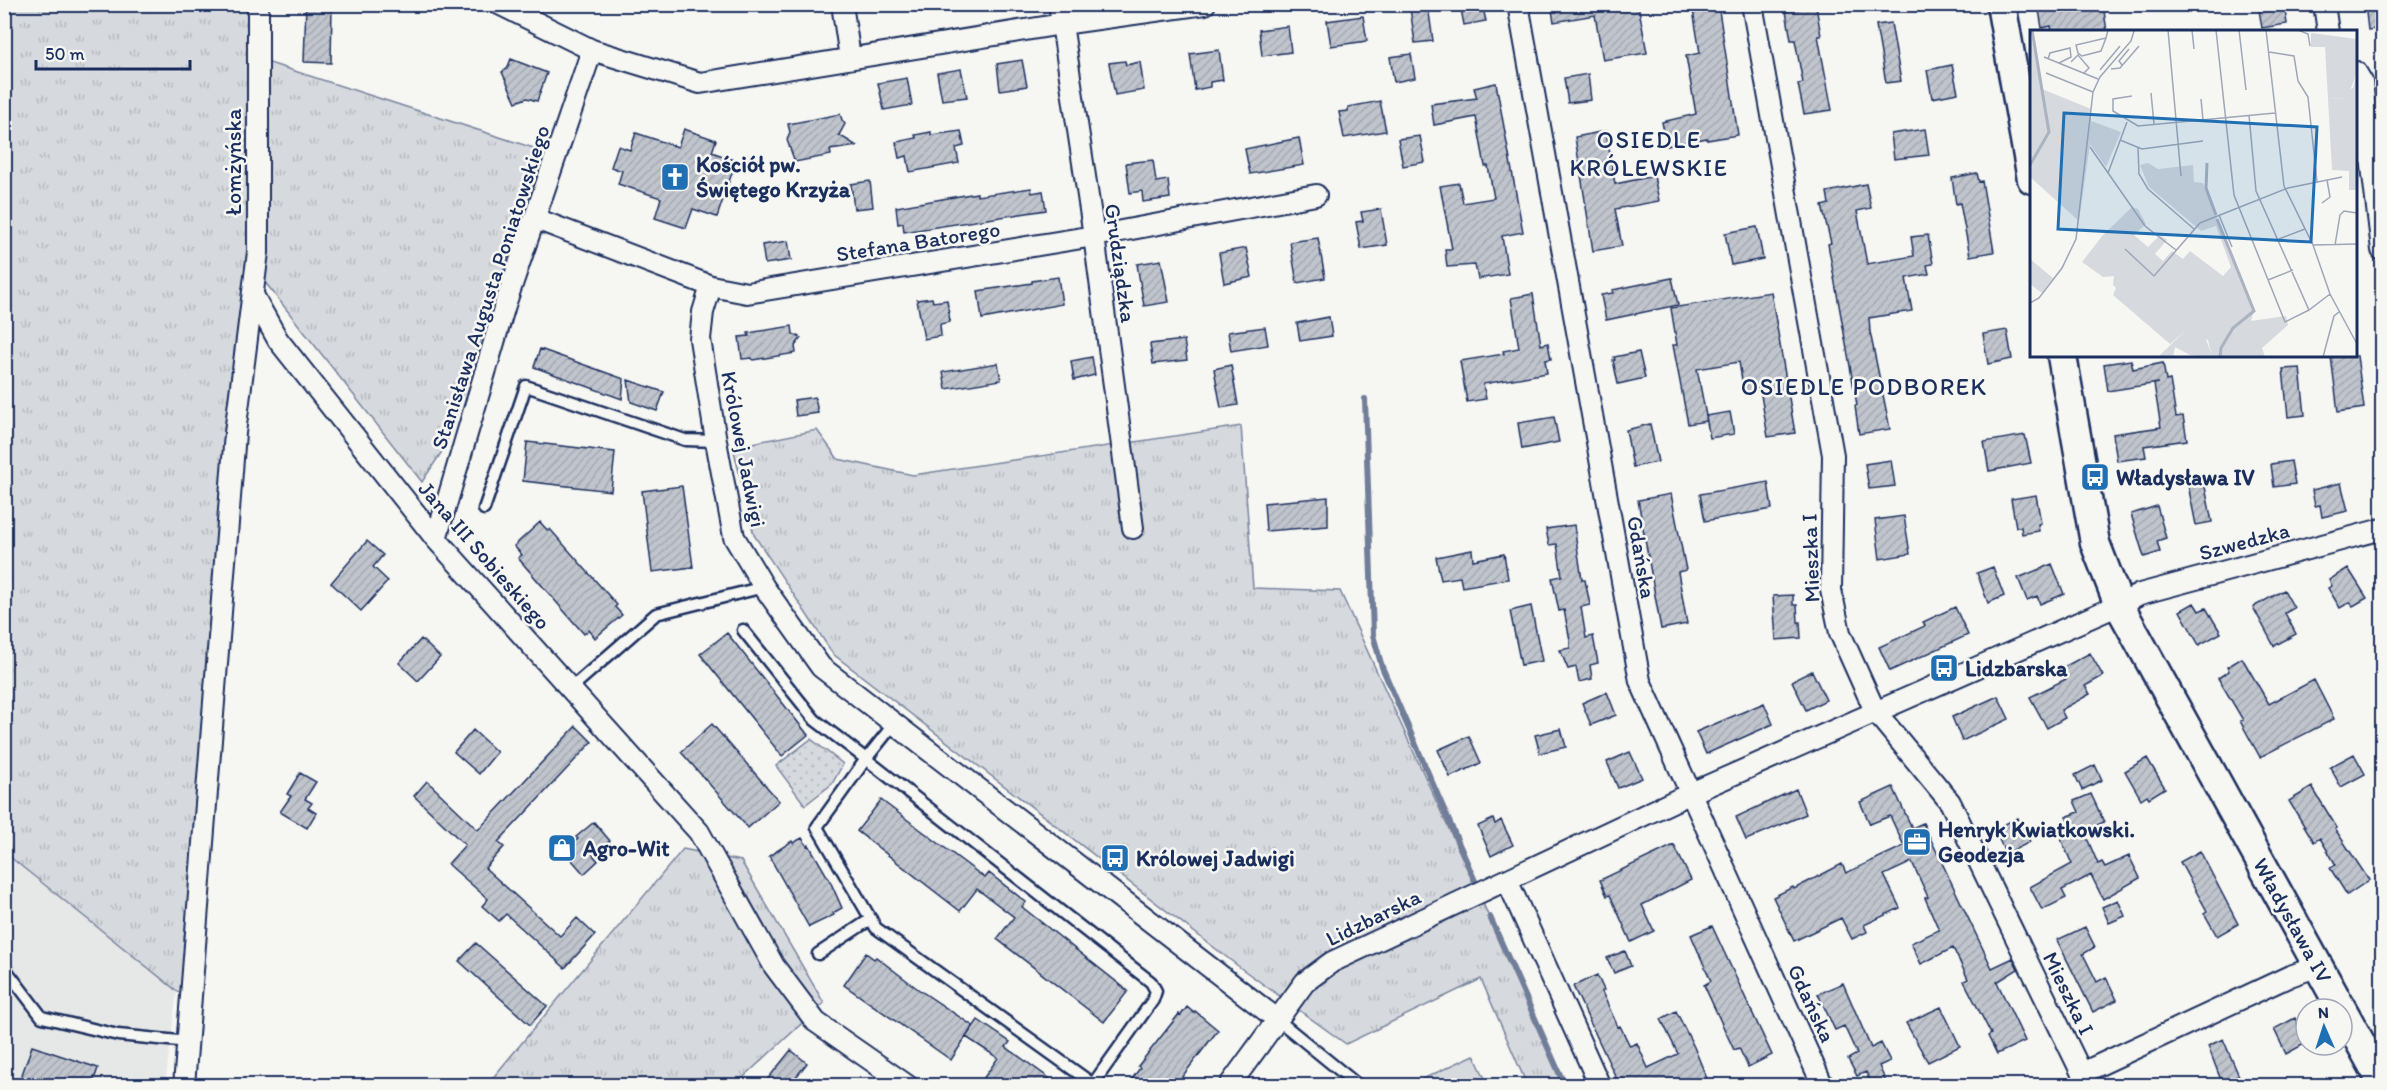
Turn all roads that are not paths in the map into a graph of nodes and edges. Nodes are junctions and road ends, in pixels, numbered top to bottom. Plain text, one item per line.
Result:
1 (258, 4) edge
2 (500, 4) edge
3 (842, 4) edge
4 (1059, 4) edge
5 (1205, 4) edge
6 (1518, 4) edge
7 (1752, 4) edge
8 (2001, 4) edge
9 (2324, 4) edge
10 (1062, 24) junction
11 (2328, 30) edge
12 (592, 50) junction
13 (850, 58) junction
14 (2357, 75) edge
15 (2030, 173) edge
16 (1316, 195) dead end
17 (536, 219) junction
18 (1094, 236) junction
19 (2382, 250) edge
20 (711, 286) junction
21 (253, 295) junction
22 (2062, 357) edge
23 (716, 441) junction
24 (484, 509) dead end
25 (1133, 528) dead end
26 (2382, 529) edge
27 (436, 539) junction
28 (764, 586) junction
29 (2119, 605) junction
30 (742, 630) dead end
31 (570, 689) junction
32 (1875, 711) junction
33 (893, 725) junction
34 (866, 759) junction
35 (1689, 794) junction
36 (1507, 880) junction
37 (871, 919) junction
38 (818, 954) dead end
39 (2319, 966) junction
40 (4, 967) edge
41 (1278, 1020) junction
42 (189, 1042) junction
43 (2085, 1079) edge
44 (2382, 1082) edge
45 (1094, 1085) edge
46 (184, 1086) edge
47 (908, 1086) edge
48 (1229, 1086) edge
49 (1359, 1086) edge
50 (1600, 1086) edge
51 (1823, 1086) edge

1 - 21 street, Łomżyńska
2 - 12 street
3 - 13 street
4 - 10 street, Grudziądzka
5 - 10 street
6 - 35 street, Gdańska
7 - 32 street, Mieszka I
8 - 15 street
9 - 11 street
10 - 13 street
10 - 18 street, Grudziądzka
12 - 13 street
12 - 17 street, Stanisława Augusta Poniatowskiego
14 - 19 street
16 - 18 street, Stefana Batorego
17 - 20 street, Stefana Batorego
17 - 27 street, Stanisława Augusta Poniatowskiego
18 - 20 street, Stefana Batorego
18 - 25 street, Grudziądzka
20 - 23 street, Królowej Jadwigi
21 - 27 street, Jana III Sobieskiego
21 - 42 street, Łomżyńska
22 - 29 street, Władysława IV
23 - 24 lane
23 - 28 street, Królowej Jadwigi
26 - 29 street, Szwedzka
27 - 31 street, Jana III Sobieskiego
28 - 31 lane
28 - 33 street, Królowej Jadwigi
29 - 32 street, Lidzbarska
29 - 39 street, Władysława IV
30 - 34 lane
31 - 47 street, Jana III Sobieskiego
32 - 35 street, Lidzbarska
32 - 43 street, Mieszka I
33 - 34 lane
33 - 41 street, Królowej Jadwigi
34 - 37 lane
34 - 45 lane
35 - 36 street, Lidzbarska
35 - 51 street, Gdańska
36 - 41 street, Lidzbarska
36 - 50 street
37 - 38 lane
37 - 45 lane
39 - 43 street
39 - 44 street, Władysława IV
40 - 42 lane
41 - 48 street, Lidzbarska
41 - 49 lane
42 - 46 street, Łomżyńska

